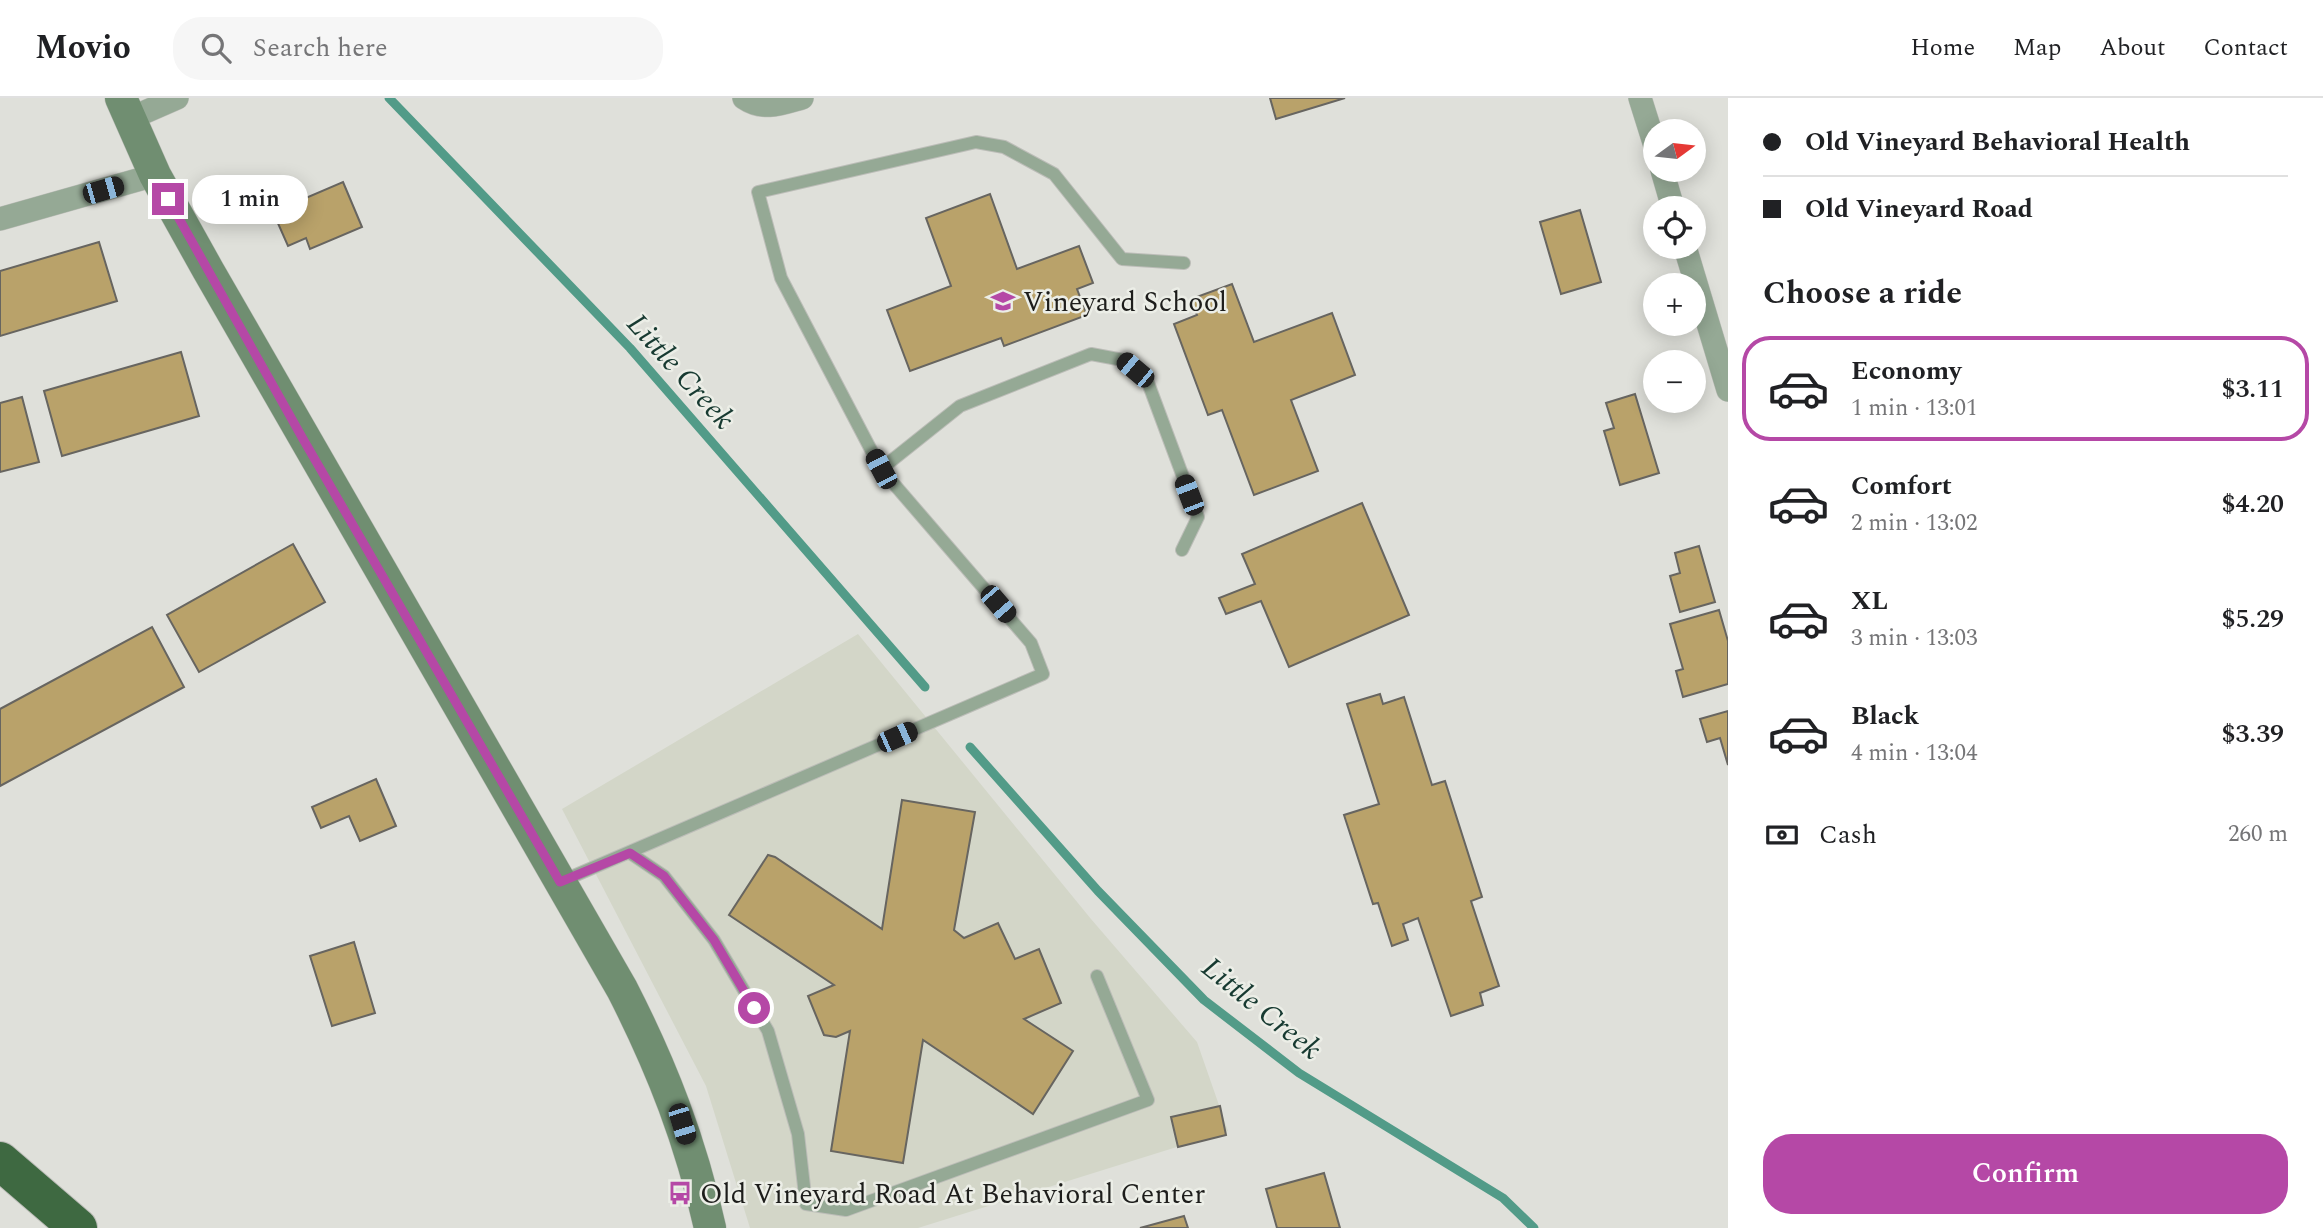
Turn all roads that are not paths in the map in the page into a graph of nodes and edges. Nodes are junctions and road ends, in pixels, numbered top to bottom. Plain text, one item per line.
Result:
1 (177, 98) edge
2 (744, 98) edge
3 (802, 98) edge
4 (1640, 98) edge
5 (125, 108) edge
6 (1647, 119) edge
7 (155, 175) junction
8 (0, 219) edge
9 (1689, 259) edge
10 (1184, 263) dead end
11 (1728, 390) edge
12 (881, 469) junction
13 (1182, 550) dead end
14 (630, 853) junction
15 (560, 882) junction
16 (1097, 976) dead end
17 (0, 1161) edge
18 (78, 1228) edge
19 (710, 1228) edge

1 - 5 street
2 - 3 street
4 - 6 street
5 - 7 street
7 - 8 street
7 - 15 street
9 - 11 street
10 - 12 lane
12 - 13 lane
12 - 14 lane
14 - 15 lane
14 - 16 lane
15 - 19 street
17 - 18 highway

